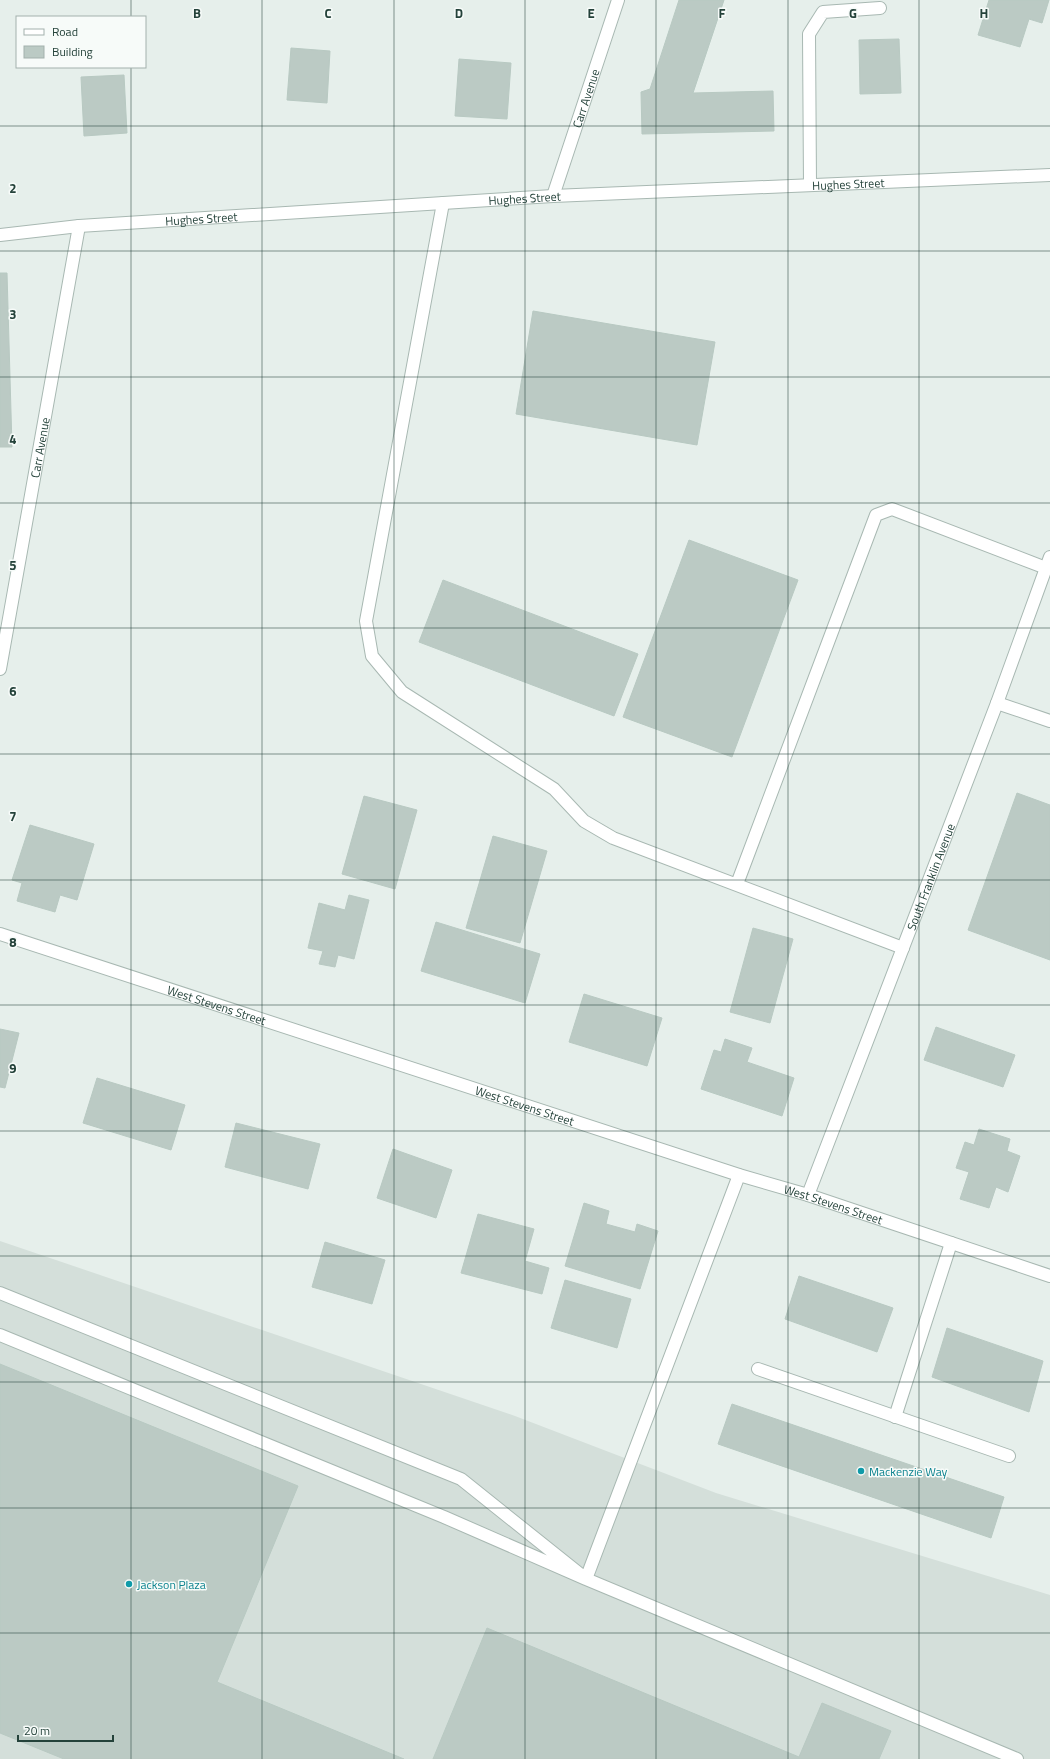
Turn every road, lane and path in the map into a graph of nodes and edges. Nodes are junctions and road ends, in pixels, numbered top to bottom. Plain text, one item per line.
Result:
1 (618, 0) edge
2 (880, 8) dead end
3 (1050, 175) edge
4 (810, 184) junction
5 (552, 196) junction
6 (443, 203) junction
7 (79, 226) junction
8 (0, 234) edge
9 (1048, 562) edge
10 (0, 669) edge
11 (997, 703) junction
12 (1050, 721) edge
13 (737, 884) junction
14 (0, 934) edge
15 (903, 948) junction
16 (739, 1175) junction
17 (808, 1195) junction
18 (950, 1243) junction
19 (1050, 1276) edge
20 (0, 1293) edge
21 (0, 1335) edge
22 (758, 1369) dead end
23 (896, 1417) junction
24 (1009, 1456) dead end
25 (586, 1579) junction
26 (1017, 1759) edge

1 - 5 street, Carr Avenue
2 - 4 street
3 - 4 street, Hughes Street
4 - 5 street, Hughes Street
5 - 6 street, Hughes Street
6 - 7 street, Hughes Street
6 - 13 street
7 - 8 street, Hughes Street
7 - 10 street, Carr Avenue
9 - 11 street, South Franklin Avenue
9 - 13 street
11 - 12 street
11 - 15 street, South Franklin Avenue
13 - 15 street
14 - 16 street, West Stevens Street
15 - 17 street, South Franklin Avenue
16 - 17 street, West Stevens Street
16 - 25 street
17 - 18 street, West Stevens Street
18 - 19 street, West Stevens Street
18 - 23 street
20 - 25 street
21 - 25 street
22 - 23 street
23 - 24 street
25 - 26 street

